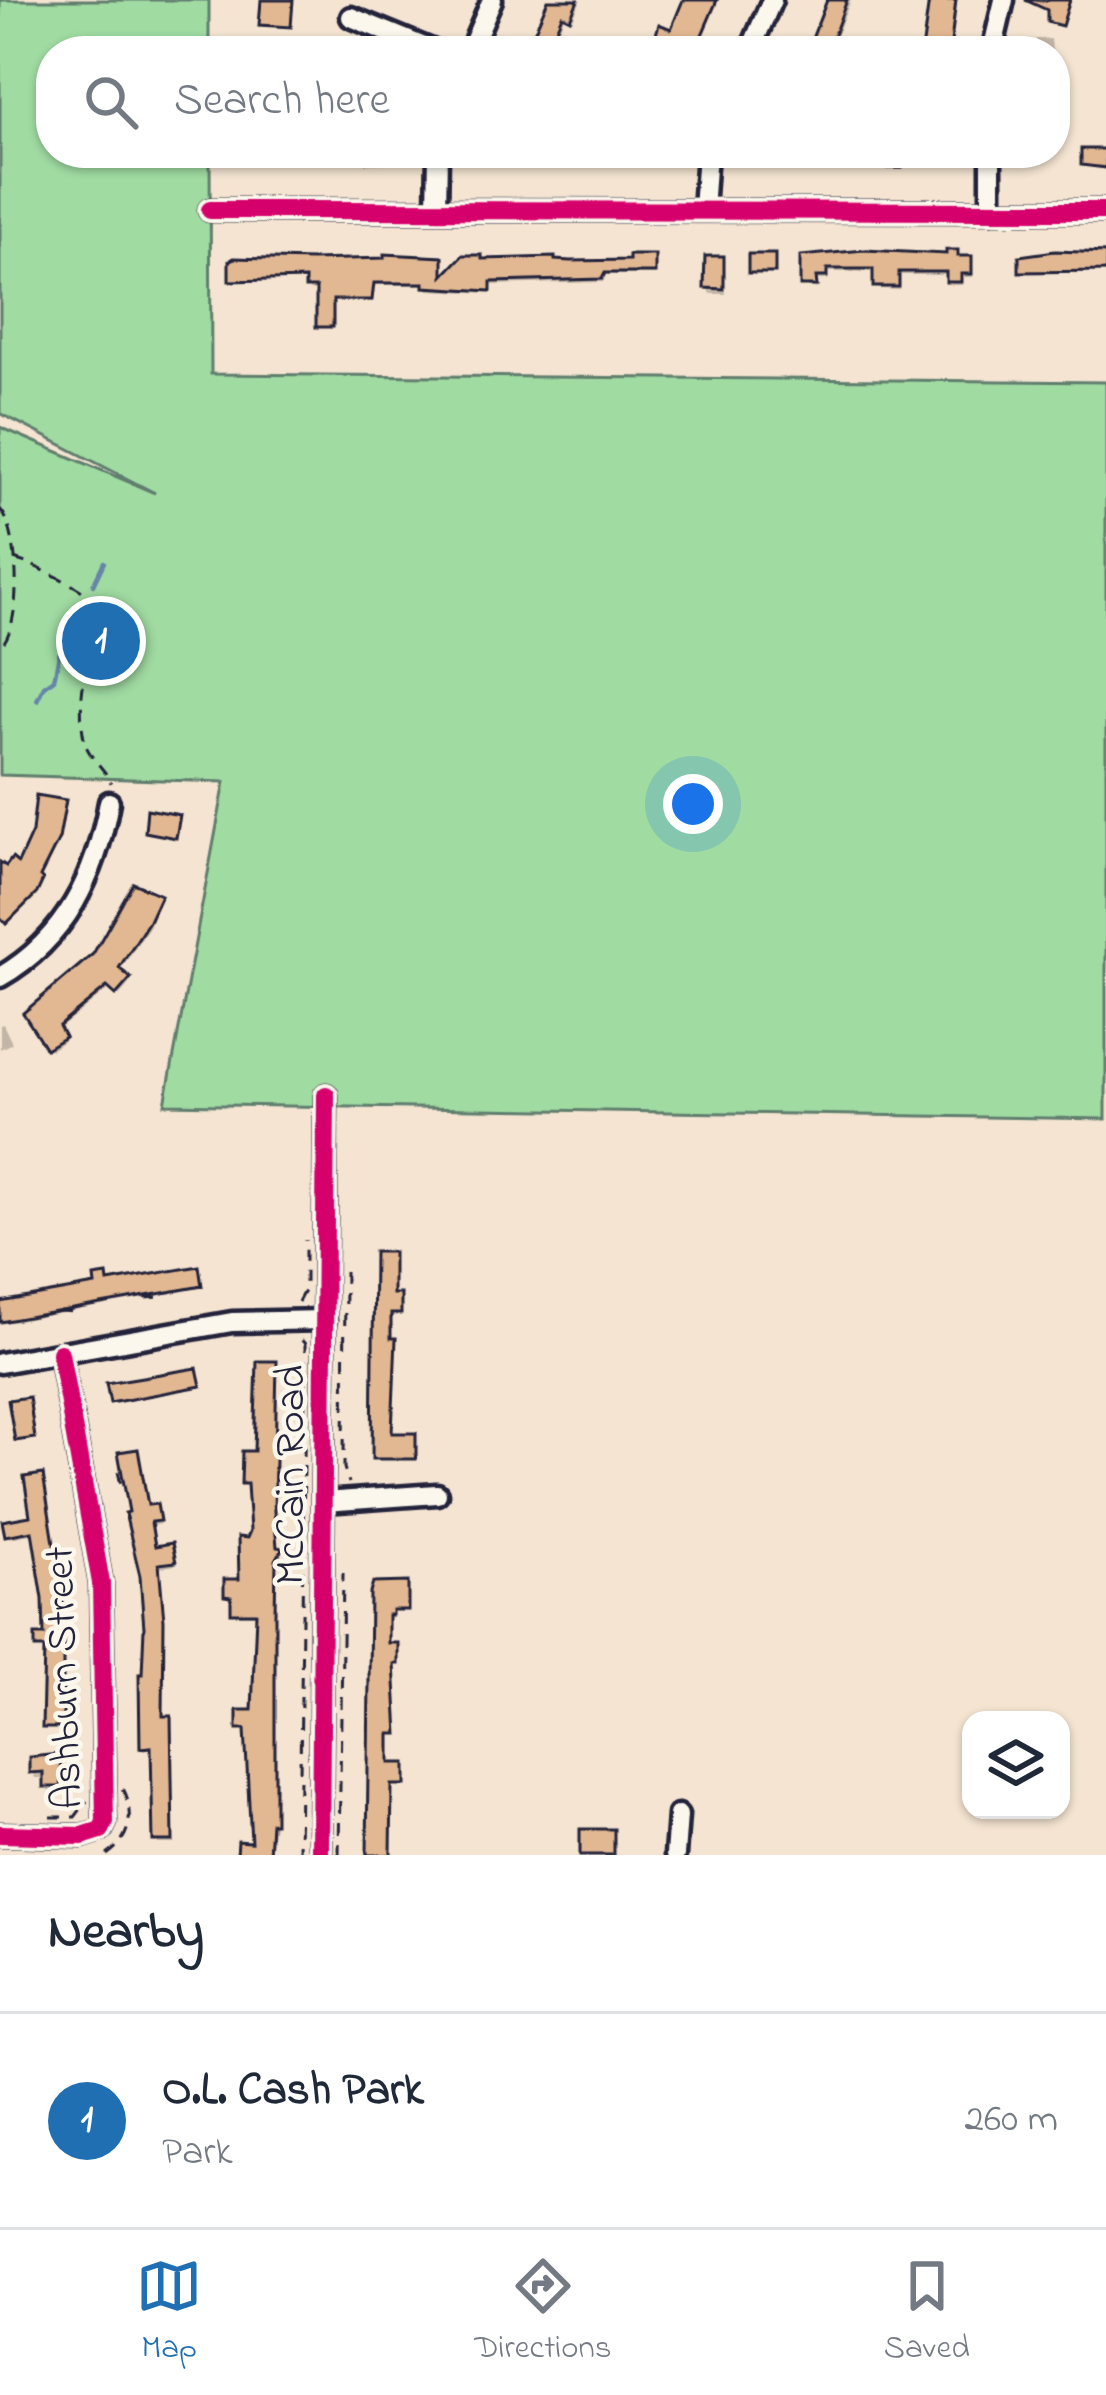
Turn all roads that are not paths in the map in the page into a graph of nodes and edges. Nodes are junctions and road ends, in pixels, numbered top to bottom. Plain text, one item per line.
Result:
1 (492, 0) edge
2 (772, 0) edge
3 (1004, 0) edge
4 (352, 17) dead end
5 (398, 36) edge
6 (476, 36) edge
7 (756, 36) edge
8 (996, 36) edge
9 (438, 168) edge
10 (706, 168) edge
11 (991, 168) edge
12 (437, 209) junction
13 (210, 210) dead end
14 (703, 210) junction
15 (991, 211) junction
16 (1106, 211) edge
17 (109, 802) road end
18 (0, 977) edge
19 (326, 1095) dead end
20 (325, 1320) junction
21 (60, 1353) junction
22 (0, 1364) edge
23 (437, 1494) dead end
24 (325, 1502) junction
25 (678, 1815) dead end
26 (0, 1834) edge
27 (320, 1855) edge
28 (674, 1855) edge

1 - 6 street
2 - 7 street
3 - 8 street
4 - 5 street
9 - 12 street
10 - 14 street
11 - 15 street
12 - 13 street
12 - 14 street
14 - 15 street
15 - 16 street
17 - 18 street
19 - 20 street, McCain Road
20 - 21 street
20 - 24 street, McCain Road
21 - 22 street
21 - 26 street, Ashburn Street
23 - 24 street
24 - 27 street, McCain Road
25 - 28 street

